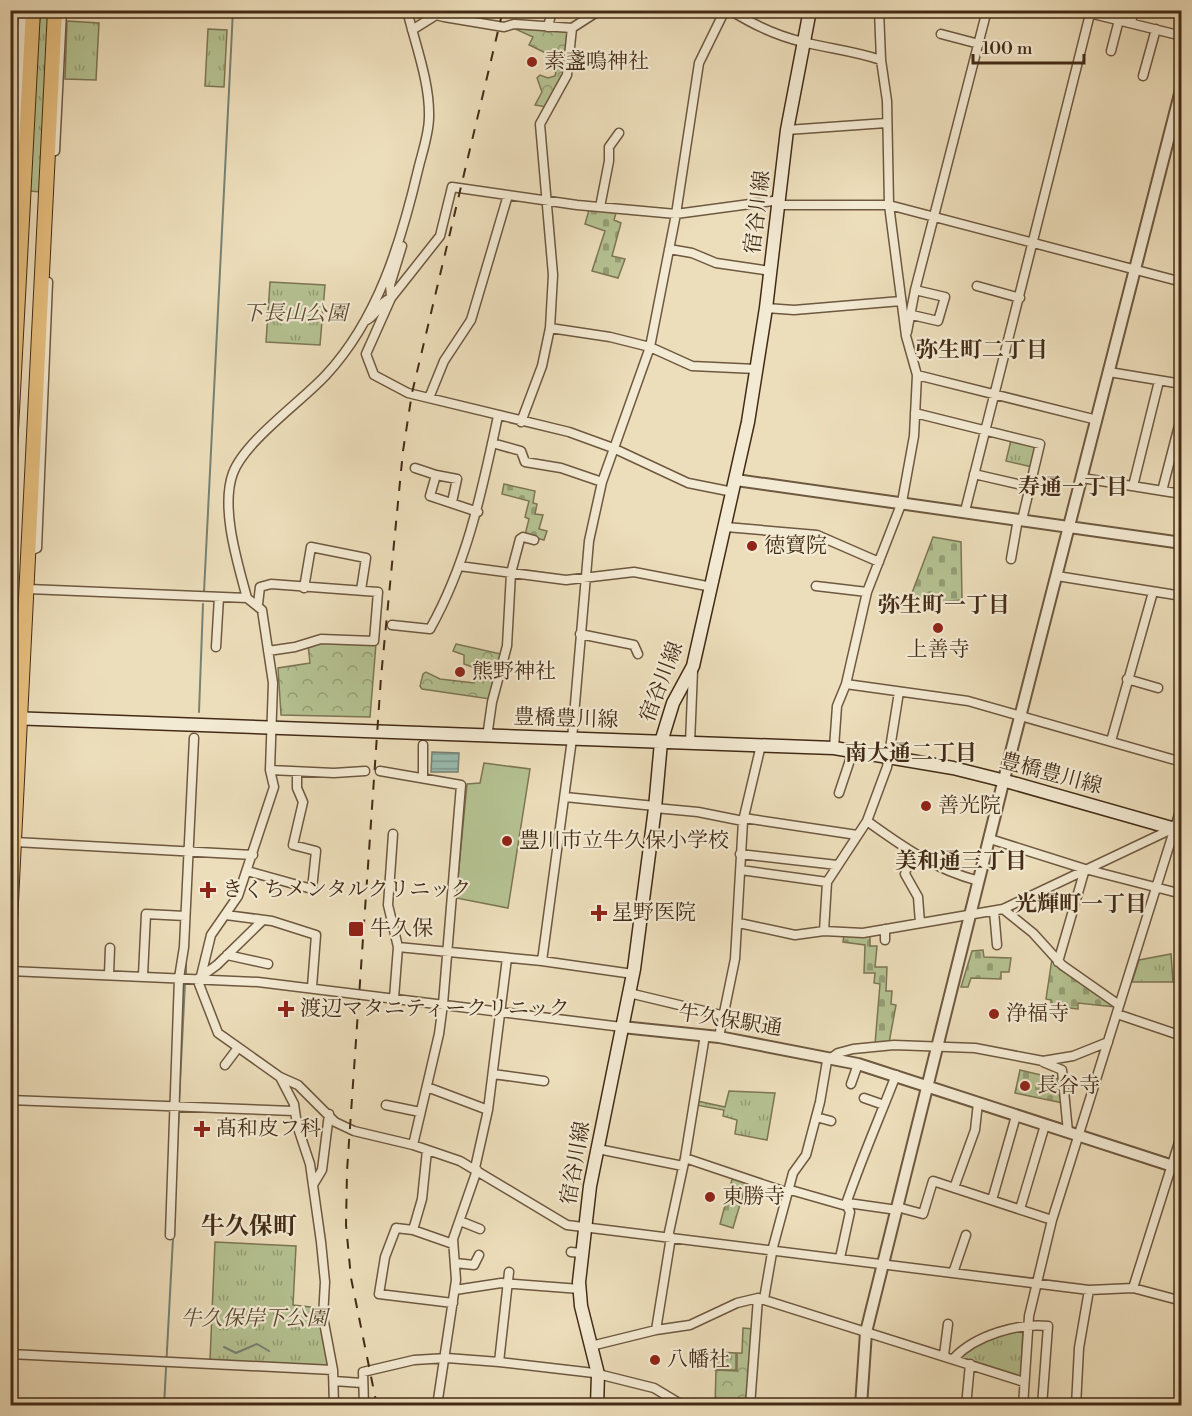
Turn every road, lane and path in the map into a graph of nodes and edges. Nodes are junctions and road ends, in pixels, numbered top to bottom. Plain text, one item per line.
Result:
1 (23, 10) edge
2 (33, 10) edge
3 (55, 10) edge
4 (62, 10) edge
5 (407, 10) edge
6 (472, 10) edge
7 (552, 10) edge
8 (600, 10) edge
9 (727, 10) edge
10 (810, 10) edge
11 (879, 10) edge
12 (987, 10) edge
13 (1077, 10) edge
14 (1134, 10) edge
15 (1090, 12) edge
16 (435, 13) edge
17 (1119, 20) junction
18 (471, 21) junction
19 (1131, 23) junction
20 (548, 27) junction
21 (572, 28) junction
22 (412, 30) junction
23 (1156, 30) junction
24 (941, 34) dead end
25 (1182, 36) edge
26 (803, 42) junction
27 (979, 44) junction
28 (1111, 51) dead end
29 (881, 60) junction
30 (1143, 76) dead end
31 (1182, 86) edge
32 (886, 123) junction
33 (787, 130) junction
34 (619, 133) dead end
35 (48, 154) junction
36 (23, 166) junction
37 (508, 195) junction
38 (548, 200) junction
39 (779, 202) junction
40 (889, 206) junction
41 (600, 207) junction
42 (676, 214) junction
43 (934, 216) junction
44 (404, 230) junction
45 (1033, 241) junction
46 (669, 249) junction
47 (19, 258) junction
48 (1134, 267) junction
49 (771, 271) junction
50 (1182, 282) edge
51 (977, 286) dead end
52 (10, 290) edge
53 (915, 290) junction
54 (391, 298) junction
55 (1020, 298) junction
56 (901, 302) junction
57 (766, 308) junction
58 (912, 315) junction
59 (364, 322) junction
60 (550, 328) junction
61 (906, 336) junction
62 (650, 347) junction
63 (756, 369) junction
64 (1109, 372) junction
65 (917, 375) junction
66 (1159, 381) junction
67 (1182, 384) edge
68 (995, 395) junction
69 (429, 398) junction
70 (915, 413) junction
71 (1182, 414) edge
72 (498, 416) junction
73 (1097, 420) junction
74 (521, 422) junction
75 (986, 431) junction
76 (492, 443) junction
77 (614, 448) junction
78 (10, 449) edge
79 (415, 468) dead end
80 (974, 474) junction
81 (436, 475) junction
82 (1082, 478) junction
83 (602, 482) junction
84 (735, 486) junction
85 (1133, 486) junction
86 (1030, 487) junction
87 (1162, 491) junction
88 (1182, 494) edge
89 (452, 502) junction
90 (902, 502) junction
91 (965, 511) junction
92 (478, 512) junction
93 (1020, 519) junction
94 (1069, 526) junction
95 (726, 527) junction
96 (534, 540) dead end
97 (1182, 543) edge
98 (1011, 560) dead end
99 (879, 562) junction
100 (459, 567) junction
101 (512, 573) junction
102 (1057, 576) junction
103 (586, 577) junction
104 (816, 586) dead end
105 (712, 587) junction
106 (304, 588) junction
107 (28, 589) junction
108 (361, 590) junction
109 (867, 592) junction
110 (1152, 592) junction
111 (1182, 596) edge
112 (219, 597) junction
113 (247, 598) junction
114 (258, 604) junction
115 (392, 625) dead end
116 (580, 634) junction
117 (216, 647) dead end
118 (268, 651) junction
119 (638, 654) dead end
120 (693, 666) junction
121 (1127, 679) junction
122 (846, 684) junction
123 (1158, 688) dead end
124 (899, 692) junction
125 (1021, 716) junction
126 (16, 718) edge
127 (273, 729) junction
128 (487, 737) junction
129 (194, 738) dead end
130 (572, 739) junction
131 (1111, 741) junction
132 (661, 742) junction
133 (690, 743) junction
134 (423, 745) dead end
135 (761, 745) junction
136 (834, 748) junction
137 (853, 751) junction
138 (889, 756) junction
139 (1182, 762) edge
140 (270, 770) junction
141 (366, 771) dead end
142 (380, 771) dead end
143 (297, 772) junction
144 (423, 778) junction
145 (1004, 780) junction
146 (839, 793) dead end
147 (565, 797) junction
148 (1182, 805) edge
149 (655, 807) junction
150 (743, 819) junction
151 (867, 821) junction
152 (1178, 830) edge
153 (393, 834) dead end
154 (857, 835) junction
155 (990, 839) junction
156 (15, 842) junction
157 (188, 851) junction
158 (911, 853) junction
159 (740, 854) junction
160 (253, 855) junction
161 (837, 865) junction
162 (1085, 869) junction
163 (741, 870) junction
164 (247, 871) junction
165 (979, 881) junction
166 (827, 882) junction
167 (1155, 888) junction
168 (1182, 894) edge
169 (999, 910) junction
170 (226, 915) junction
171 (971, 915) junction
172 (185, 916) junction
173 (262, 921) junction
174 (10, 922) edge
175 (739, 923) junction
176 (920, 923) junction
177 (885, 929) junction
178 (824, 932) junction
179 (885, 940) dead end
180 (997, 945) dead end
181 (398, 947) junction
182 (110, 948) dead end
183 (447, 951) junction
184 (227, 955) junction
185 (507, 958) junction
186 (542, 961) junction
187 (1058, 962) junction
188 (268, 964) dead end
189 (10, 971) edge
190 (108, 974) junction
191 (633, 974) junction
192 (143, 975) junction
193 (179, 978) junction
194 (199, 978) junction
195 (312, 987) junction
196 (628, 993) junction
197 (394, 998) junction
198 (443, 1004) junction
199 (1118, 1010) junction
200 (501, 1011) junction
201 (725, 1016) junction
202 (622, 1027) junction
203 (705, 1035) junction
204 (1182, 1036) edge
205 (719, 1037) junction
206 (1108, 1042) junction
207 (939, 1048) junction
208 (237, 1049) junction
209 (831, 1057) junction
210 (1043, 1061) junction
211 (858, 1064) junction
212 (225, 1065) dead end
213 (493, 1074) junction
214 (896, 1075) junction
215 (280, 1077) junction
216 (544, 1081) dead end
217 (851, 1083) dead end
218 (929, 1086) junction
219 (427, 1087) junction
220 (864, 1098) dead end
221 (10, 1100) edge
222 (978, 1103) junction
223 (386, 1105) dead end
224 (884, 1106) junction
225 (176, 1108) junction
226 (488, 1110) junction
227 (294, 1111) junction
228 (420, 1112) junction
229 (329, 1114) junction
230 (816, 1116) junction
231 (1016, 1116) junction
232 (831, 1121) dead end
233 (1045, 1125) junction
234 (1068, 1132) junction
235 (1182, 1133) edge
236 (1079, 1137) junction
237 (413, 1145) junction
238 (598, 1149) junction
239 (427, 1150) junction
240 (684, 1162) junction
241 (1176, 1167) edge
242 (476, 1169) junction
243 (313, 1185) junction
244 (954, 1188) junction
245 (788, 1191) junction
246 (992, 1200) junction
247 (846, 1204) junction
248 (897, 1209) junction
249 (1020, 1209) junction
250 (1052, 1220) junction
251 (460, 1221) junction
252 (585, 1228) junction
253 (480, 1229) dead end
254 (413, 1230) junction
255 (170, 1235) dead end
256 (966, 1235) dead end
257 (669, 1237) junction
258 (453, 1244) junction
259 (773, 1251) junction
260 (479, 1255) dead end
261 (840, 1258) junction
262 (455, 1263) junction
263 (884, 1264) junction
264 (508, 1272) dead end
265 (953, 1273) junction
266 (508, 1284) junction
267 (1037, 1284) junction
268 (1133, 1288) junction
269 (580, 1289) junction
270 (455, 1290) junction
271 (1089, 1290) junction
272 (761, 1298) junction
273 (1182, 1301) edge
274 (453, 1303) junction
275 (948, 1324) dead end
276 (1029, 1324) junction
277 (657, 1330) junction
278 (866, 1332) junction
279 (591, 1346) junction
280 (10, 1354) edge
281 (944, 1355) junction
282 (445, 1358) junction
283 (954, 1358) junction
284 (499, 1362) junction
285 (970, 1364) junction
286 (333, 1370) junction
287 (598, 1374) junction
288 (334, 1381) junction
289 (1024, 1382) junction
290 (362, 1383) junction
291 (334, 1406) edge
292 (364, 1406) edge
293 (437, 1406) edge
294 (597, 1406) edge
295 (684, 1406) edge
296 (750, 1406) edge
297 (861, 1406) edge
298 (966, 1406) edge
299 (1023, 1406) edge
300 (1042, 1406) edge
301 (1076, 1406) edge

1 - 36 street
2 - 36 highway
3 - 35 highway
4 - 35 street
5 - 22 street
6 - 18 street
7 - 20 street
8 - 21 street
9 - 26 street
9 - 42 street
10 - 26 main road, 宿谷川線
11 - 29 street
12 - 27 street
13 - 15 street
14 - 19 street
15 - 17 street
15 - 45 street
16 - 18 street
16 - 22 street
17 - 19 street
17 - 28 street
18 - 20 street
19 - 23 street
20 - 21 street
21 - 38 street
22 - 44 street
23 - 25 street
23 - 30 street
24 - 27 street
26 - 29 street
26 - 33 main road, 宿谷川線
27 - 43 street
29 - 32 street
31 - 48 street
32 - 33 street
32 - 40 street
33 - 39 main road, 宿谷川線
34 - 41 street
35 - 107 highway
36 - 47 highway
37 - 38 street
37 - 54 street
37 - 69 street
38 - 41 street
38 - 60 street
39 - 40 street
39 - 42 street
39 - 49 main road, 宿谷川線
40 - 43 street
40 - 56 street
41 - 42 street
42 - 46 street
43 - 45 street
43 - 53 street
44 - 54 street
44 - 59 street
45 - 48 street
45 - 55 street
46 - 49 street
46 - 62 street
47 - 52 street
47 - 78 highway
48 - 50 street
48 - 64 street
49 - 57 main road, 宿谷川線
51 - 55 street
53 - 58 street
53 - 58 street
54 - 59 street
54 - 69 street
55 - 68 street
56 - 57 street
56 - 61 street
57 - 63 main road, 宿谷川線
58 - 61 street
59 - 113 street
60 - 62 street
60 - 74 street
61 - 65 street
62 - 63 street
62 - 77 street
63 - 84 main road, 宿谷川線
64 - 66 street
64 - 73 street
65 - 68 street
65 - 70 street
66 - 67 street
66 - 85 street
68 - 73 street
68 - 75 street
69 - 72 street
70 - 75 street
70 - 90 street
71 - 87 street
72 - 74 street
72 - 76 street
73 - 82 street
74 - 77 street
75 - 80 street
75 - 86 street
76 - 83 street
76 - 92 street
77 - 83 street
77 - 84 street
79 - 81 street
80 - 86 street
80 - 91 street
81 - 89 street
81 - 89 street
82 - 85 street
82 - 94 street
83 - 103 street
84 - 90 street
84 - 95 main road, 宿谷川線
85 - 87 street
86 - 93 street
87 - 88 street
89 - 92 street
90 - 91 street
90 - 99 street
91 - 93 street
92 - 100 street
93 - 94 street
93 - 98 street
94 - 97 street
94 - 102 street
95 - 99 street
95 - 105 main road, 宿谷川線
96 - 101 street
99 - 109 street
100 - 101 street
100 - 115 street
101 - 103 street
101 - 128 street
102 - 110 street
102 - 125 street
103 - 105 street
103 - 116 street
104 - 109 street
105 - 120 main road, 宿谷川線
106 - 108 street
106 - 108 street
106 - 114 street
107 - 112 street
107 - 126 highway
108 - 118 street
109 - 122 street
110 - 111 street
110 - 121 street
112 - 113 street
112 - 117 street
113 - 114 street
114 - 118 street
116 - 119 street
116 - 130 street
118 - 127 street
120 - 132 main road, 宿谷川線
120 - 133 street
121 - 123 street
121 - 131 street
122 - 124 street
122 - 136 street
124 - 125 street
124 - 138 street
125 - 131 street
125 - 145 street
126 - 127 main road, 豊橋豊川線
126 - 156 highway
127 - 128 main road, 豊橋豊川線
127 - 140 street
128 - 130 main road, 豊橋豊川線
129 - 157 street
130 - 132 main road, 豊橋豊川線
130 - 147 street
131 - 139 street
132 - 133 main road, 豊橋豊川線
132 - 149 main road, 宿谷川線
133 - 135 main road, 豊橋豊川線
134 - 144 street
135 - 136 main road, 豊橋豊川線
135 - 150 street
136 - 137 main road, 豊橋豊川線
137 - 138 main road, 豊橋豊川線
137 - 146 street
138 - 145 main road, 豊橋豊川線
138 - 151 street
140 - 143 street
140 - 160 street
141 - 143 street
142 - 144 street
143 - 164 street
144 - 183 street
145 - 152 main road, 豊橋豊川線
145 - 155 street
147 - 149 street
147 - 186 street
148 - 152 street
149 - 150 street
149 - 191 main road, 宿谷川線
150 - 154 street
150 - 159 street
151 - 154 street
151 - 158 street
152 - 162 street
152 - 167 street
153 - 181 street
154 - 161 street
155 - 162 street
155 - 165 street
156 - 157 street
156 - 174 highway
157 - 160 street
157 - 172 street
158 - 165 street
158 - 176 street
159 - 161 street
159 - 163 street
160 - 164 street
161 - 166 street
162 - 167 street
162 - 169 street
162 - 187 street
163 - 166 street
163 - 175 street
164 - 170 street
165 - 171 street
166 - 178 street
167 - 168 street
167 - 199 street
169 - 171 street
169 - 180 street
169 - 187 street
170 - 173 street
170 - 194 street
171 - 176 street
171 - 207 street
172 - 192 street
172 - 193 street
173 - 184 street
173 - 195 street
175 - 178 street
175 - 201 street
176 - 177 street
177 - 178 street
177 - 179 street
181 - 183 street
181 - 197 street
182 - 190 street
183 - 185 street
183 - 198 street
184 - 188 street
184 - 194 street
185 - 186 street
185 - 200 street
186 - 191 street
187 - 199 street
189 - 190 street, 牛久保駅通
190 - 192 street, 牛久保駅通
191 - 196 main road, 宿谷川線
192 - 193 street, 牛久保駅通
193 - 194 street, 牛久保駅通
193 - 225 street
194 - 195 street, 牛久保駅通
194 - 208 street
195 - 197 street, 牛久保駅通
196 - 201 street
196 - 202 main road, 宿谷川線
197 - 198 street, 牛久保駅通
198 - 200 street, 牛久保駅通
198 - 219 street
199 - 204 street
199 - 206 street
200 - 202 street, 牛久保駅通
200 - 213 street
201 - 205 street
202 - 203 street, 牛久保駅通
202 - 238 main road, 宿谷川線
203 - 205 street, 牛久保駅通
203 - 240 street
205 - 209 street, 牛久保駅通
206 - 210 street
206 - 236 street
207 - 209 street
207 - 210 street
207 - 218 street
208 - 212 street
208 - 215 street
209 - 211 street, 牛久保駅通
209 - 230 street
210 - 234 street
211 - 214 street, 牛久保駅通
211 - 217 street
213 - 216 street
213 - 226 street
214 - 218 street, 牛久保駅通
214 - 224 street
215 - 227 street
215 - 229 street
218 - 222 street, 牛久保駅通
218 - 248 street
219 - 226 street
219 - 228 street
220 - 224 street
221 - 225 street
222 - 231 street, 牛久保駅通
222 - 244 street
223 - 228 street
224 - 247 street
225 - 227 street
225 - 255 street
226 - 242 street
227 - 243 street
228 - 237 street
229 - 237 street
229 - 243 street
230 - 232 street
230 - 245 street
231 - 233 street, 牛久保駅通
231 - 246 street
233 - 234 street, 牛久保駅通
233 - 249 street
234 - 236 street, 牛久保駅通
235 - 241 street
236 - 241 street, 牛久保駅通
236 - 250 street
237 - 239 street
238 - 240 street
238 - 252 main road, 宿谷川線
239 - 242 street
239 - 254 street
240 - 245 street
240 - 257 street
241 - 268 street
242 - 251 street
242 - 252 street
243 - 286 street
244 - 246 street
244 - 248 street
245 - 247 street
245 - 259 street
246 - 249 street
247 - 248 street
247 - 261 street
248 - 263 street
249 - 250 street
250 - 267 street
251 - 253 street
251 - 258 street
252 - 257 street
252 - 269 main road, 宿谷川線
254 - 258 street
254 - 274 street
256 - 265 street
257 - 259 street
257 - 277 street
258 - 262 street
259 - 261 street
259 - 272 street
260 - 262 street
261 - 263 street
262 - 270 street
263 - 265 street
263 - 278 street
264 - 266 street
265 - 267 street
266 - 269 street
266 - 270 street
266 - 284 street
267 - 271 street
267 - 276 street
268 - 271 street
268 - 273 street
269 - 279 main road, 宿谷川線
270 - 274 street
271 - 301 street
272 - 277 street
272 - 278 street
272 - 296 street
274 - 282 street
275 - 281 street
276 - 283 street
276 - 289 street
276 - 300 street
277 - 279 street
278 - 281 street
278 - 297 street
279 - 287 main road, 宿谷川線
280 - 286 street
281 - 283 street
282 - 284 street
282 - 290 street
282 - 293 street
283 - 285 street
284 - 287 street
285 - 289 street
285 - 298 street
286 - 288 street
287 - 294 main road, 宿谷川線
287 - 295 street
288 - 290 street
288 - 291 street
289 - 299 street
290 - 292 street

